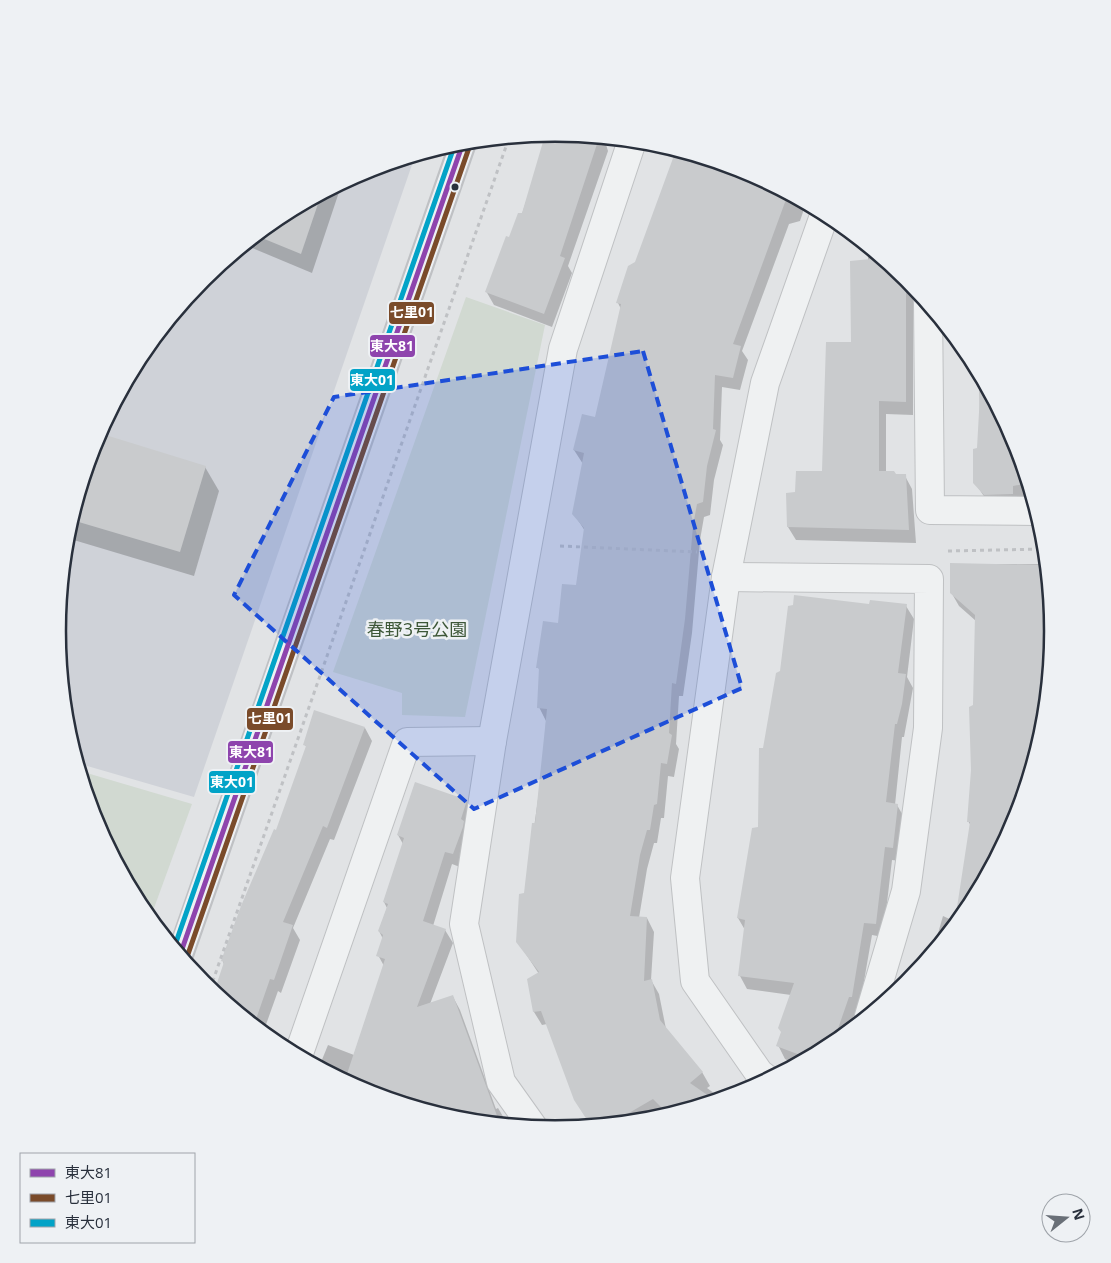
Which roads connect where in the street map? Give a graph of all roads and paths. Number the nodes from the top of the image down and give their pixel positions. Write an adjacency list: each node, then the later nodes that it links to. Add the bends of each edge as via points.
1 (507, 145): 10 (path)
2 (630, 148): 8 (street, via 563,349)
3 (460, 152): 9 (street)
4 (822, 222): 7 (street, via 765,383)
5 (928, 315): 6 (street, via 930,510)
6 (1029, 511)
7 (726, 577): 11 (street, via 929,579 928,728 906,891); 13 (street, via 685,878 695,981)
8 (492, 740): 12 (street, via 407,742); 14 (street, via 464,924 501,1082)
9 (183, 948)
10 (213, 980)
11 (872, 1004)
12 (301, 1048)
13 (762, 1075)
14 (527, 1120)

